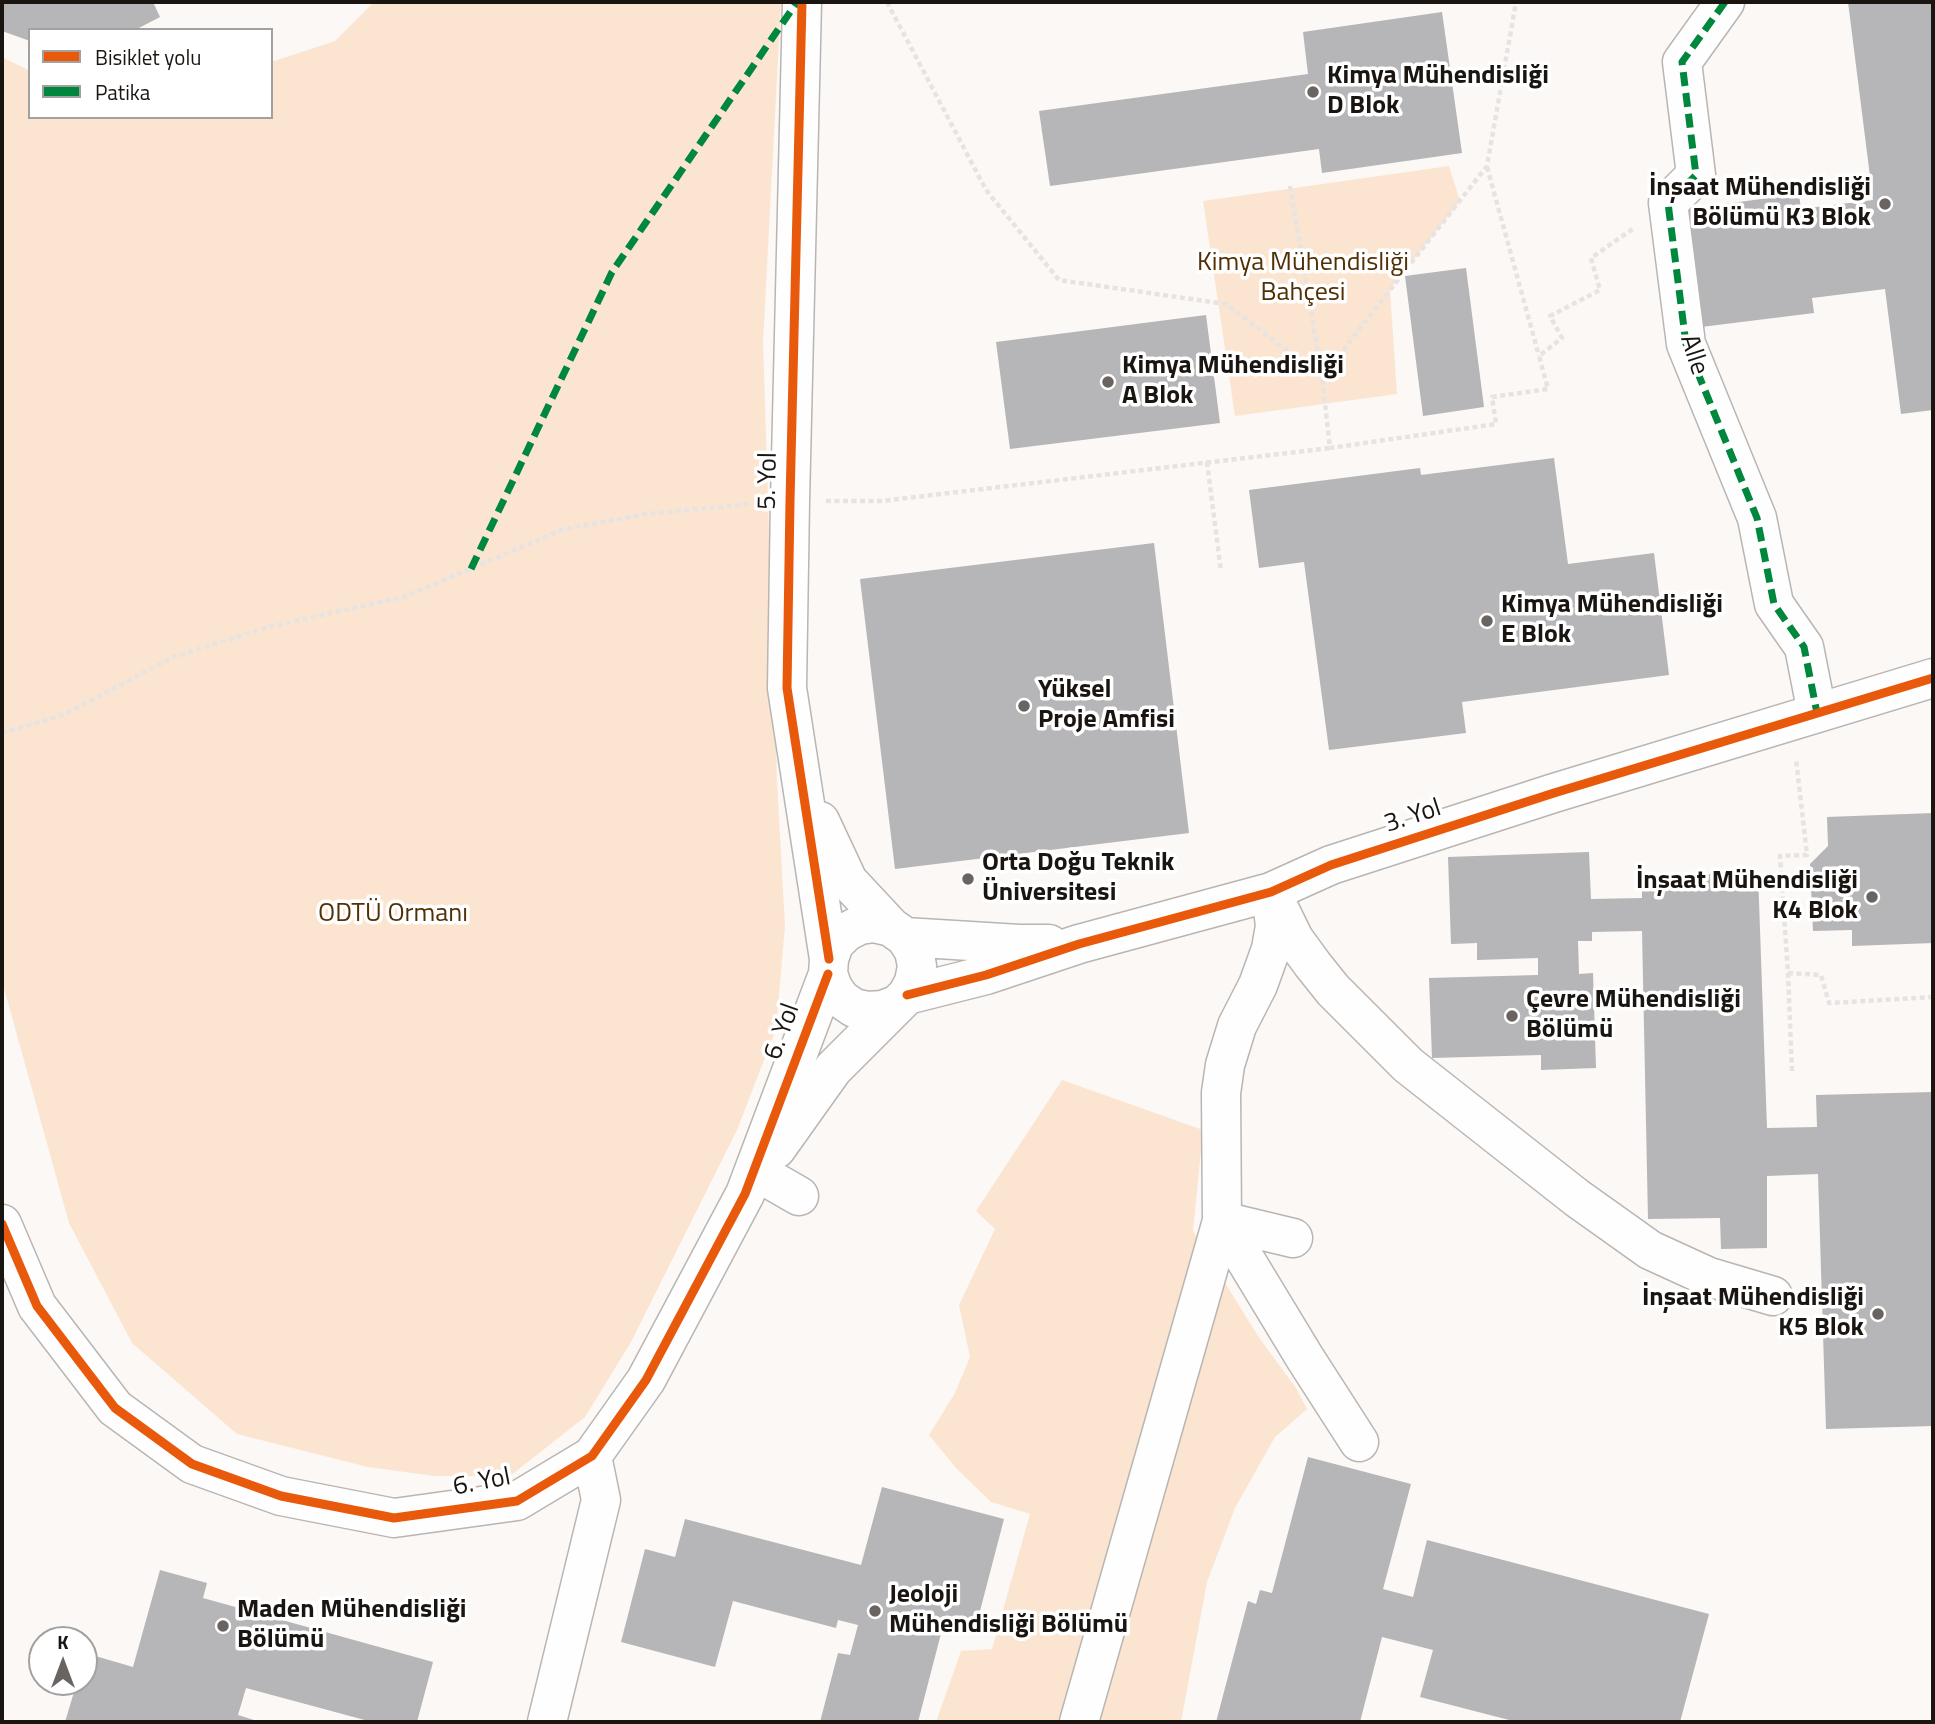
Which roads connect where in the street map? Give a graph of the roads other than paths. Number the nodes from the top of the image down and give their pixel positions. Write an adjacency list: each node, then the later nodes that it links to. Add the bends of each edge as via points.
1 (802, 2): 5 (street, 5. Yol, via 787,688)
2 (1725, 2): 4 (street, Alle, via 1682,62 1696,175 1668,203 1686,344 1757,518 1774,604 1804,647)
3 (1933, 678): 4 (street, 3. Yol)
4 (1805, 717): 6 (street, 3. Yol, via 1331,865)
5 (800, 778): 7 (street, 5. Yol, via 848,881); 9 (street, 5. Yol)
6 (1271, 892): 8 (street, 3. Yol); 13 (street, via 1275,926 1271,949 1225,1065); 16 (street, via 1294,939 1313,965 1408,1065 1650,1250 1709,1277)
7 (898, 932): 8 (street, 3. Yol, via 1019,944); 9 (street, via 874,923 860,925 834,944); 10 (street, via 914,951 916,966 914,982)
8 (1079, 944): 10 (street, 3. Yol)
9 (828, 966): 10 (street, via 833,988 854,1008 883,1010); 11 (street, 6. Yol)
10 (901, 1000): 11 (street, 6. Yol, via 833,1069)
11 (752, 1183): 12 (street); 18 (street, 6. Yol, via 646,1380)
12 (799, 1196)
13 (1222, 1221): 15 (street); 17 (street); 20 (street)
14 (2, 1224): 18 (street, 6. Yol, via 37,1306 115,1408 192,1464 281,1496 394,1518 517,1501)
15 (1293, 1238)
16 (1773, 1296)
17 (1359, 1442)
18 (592, 1456): 19 (street, via 601,1500)
19 (547, 1722)
20 (1079, 1722)

